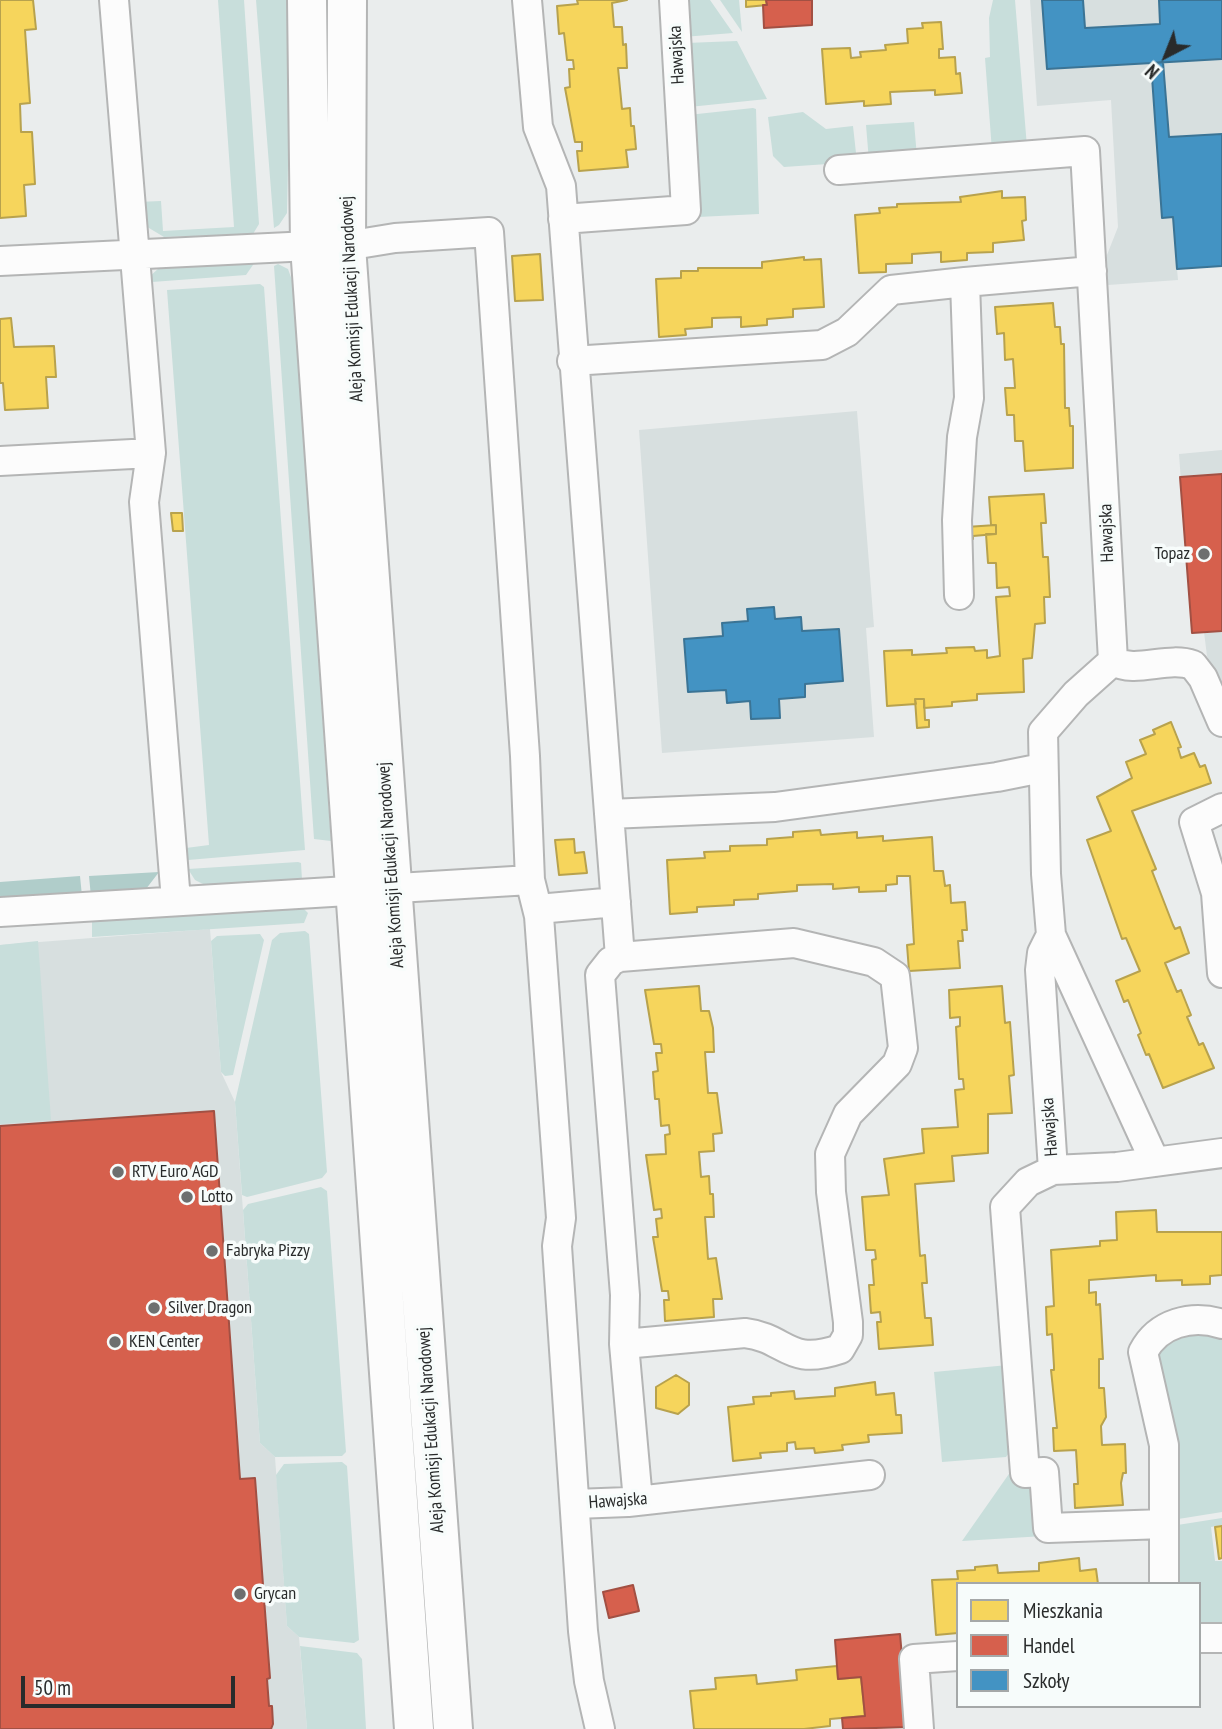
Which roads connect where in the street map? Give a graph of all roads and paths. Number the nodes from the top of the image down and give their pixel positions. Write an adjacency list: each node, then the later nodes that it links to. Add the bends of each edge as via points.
1 (114, 0): 9 (street)
2 (307, 0): 8 (main road, Aleja Komisji Edukacji Narodowej)
3 (347, 0): 8 (main road, Aleja Komisji Edukacji Narodowej)
4 (527, 0): 7 (street, via 538,127 561,186)
5 (674, 0): 7 (street, Hawajska, via 685,210)
6 (839, 170): 11 (street, Hawajska, via 1085,150)
7 (563, 219): 13 (street)
8 (328, 246): 9 (street); 22 (street, via 489,232); 23 (main road, Aleja Komisji Edukacji Narodowej); 24 (main road, Aleja Komisji Edukacji Narodowej)
9 (136, 253): 10 (street); 14 (street)
10 (0, 261)
11 (1092, 271): 12 (street); 17 (street, Hawajska)
12 (965, 282): 13 (street, via 891,290 847,332 822,345); 16 (street, via 969,398 958,498)
13 (572, 361): 21 (street)
14 (151, 453): 15 (street); 25 (street, via 144,502)
15 (0, 461)
16 (958, 595)
17 (1113, 661): 18 (street, via 1125,666 1193,665); 19 (street, Hawajska, via 1043,732)
18 (1222, 722)
19 (1042, 768): 21 (street, via 775,807); 29 (street, Hawajska)
20 (1222, 808): 31 (street, via 1194,822 1216,893)
21 (609, 814): 26 (street)
22 (530, 880): 23 (street); 27 (street)
23 (393, 889): 24 (street); 46 (main road, Aleja Komisji Edukacji Narodowej)
24 (354, 891): 25 (street); 45 (main road, Aleja Komisji Edukacji Narodowej)
25 (176, 901): 28 (street)
26 (616, 902): 27 (street); 30 (street)
27 (538, 908): 39 (street, via 561,1218 557,1245)
28 (0, 912)
29 (1051, 935): 33 (street); 34 (street, Hawajska, via 1040,970)
30 (620, 957): 36 (street, via 600,975 625,1295); 36 (street, via 794,943 874,961 895,976 903,1048 897,1064 848,1114 830,1154 848,1322 848,1335 840,1349 807,1355 745,1333)
31 (1222, 973)
32 (1222, 1153): 33 (street)
33 (1155, 1162): 34 (street)
34 (1053, 1170): 40 (street, Hawajska, via 1028,1182 1005,1207 1025,1473 1044,1472 1048,1528)
35 (1222, 1324): 40 (street, via 1201,1319 1175,1323 1150,1339 1143,1352 1164,1446)
36 (624, 1344): 38 (street)
37 (870, 1475): 38 (street, Hawajska)
38 (638, 1501): 39 (street, Hawajska)
39 (575, 1504): 47 (street, via 583,1630)
40 (1164, 1524): 41 (street)
41 (1164, 1582)
42 (1201, 1638): 43 (street)
43 (1222, 1638)
44 (956, 1656): 48 (street, via 914,1659)
45 (414, 1729)
46 (453, 1729)
47 (600, 1729)
48 (919, 1729)

